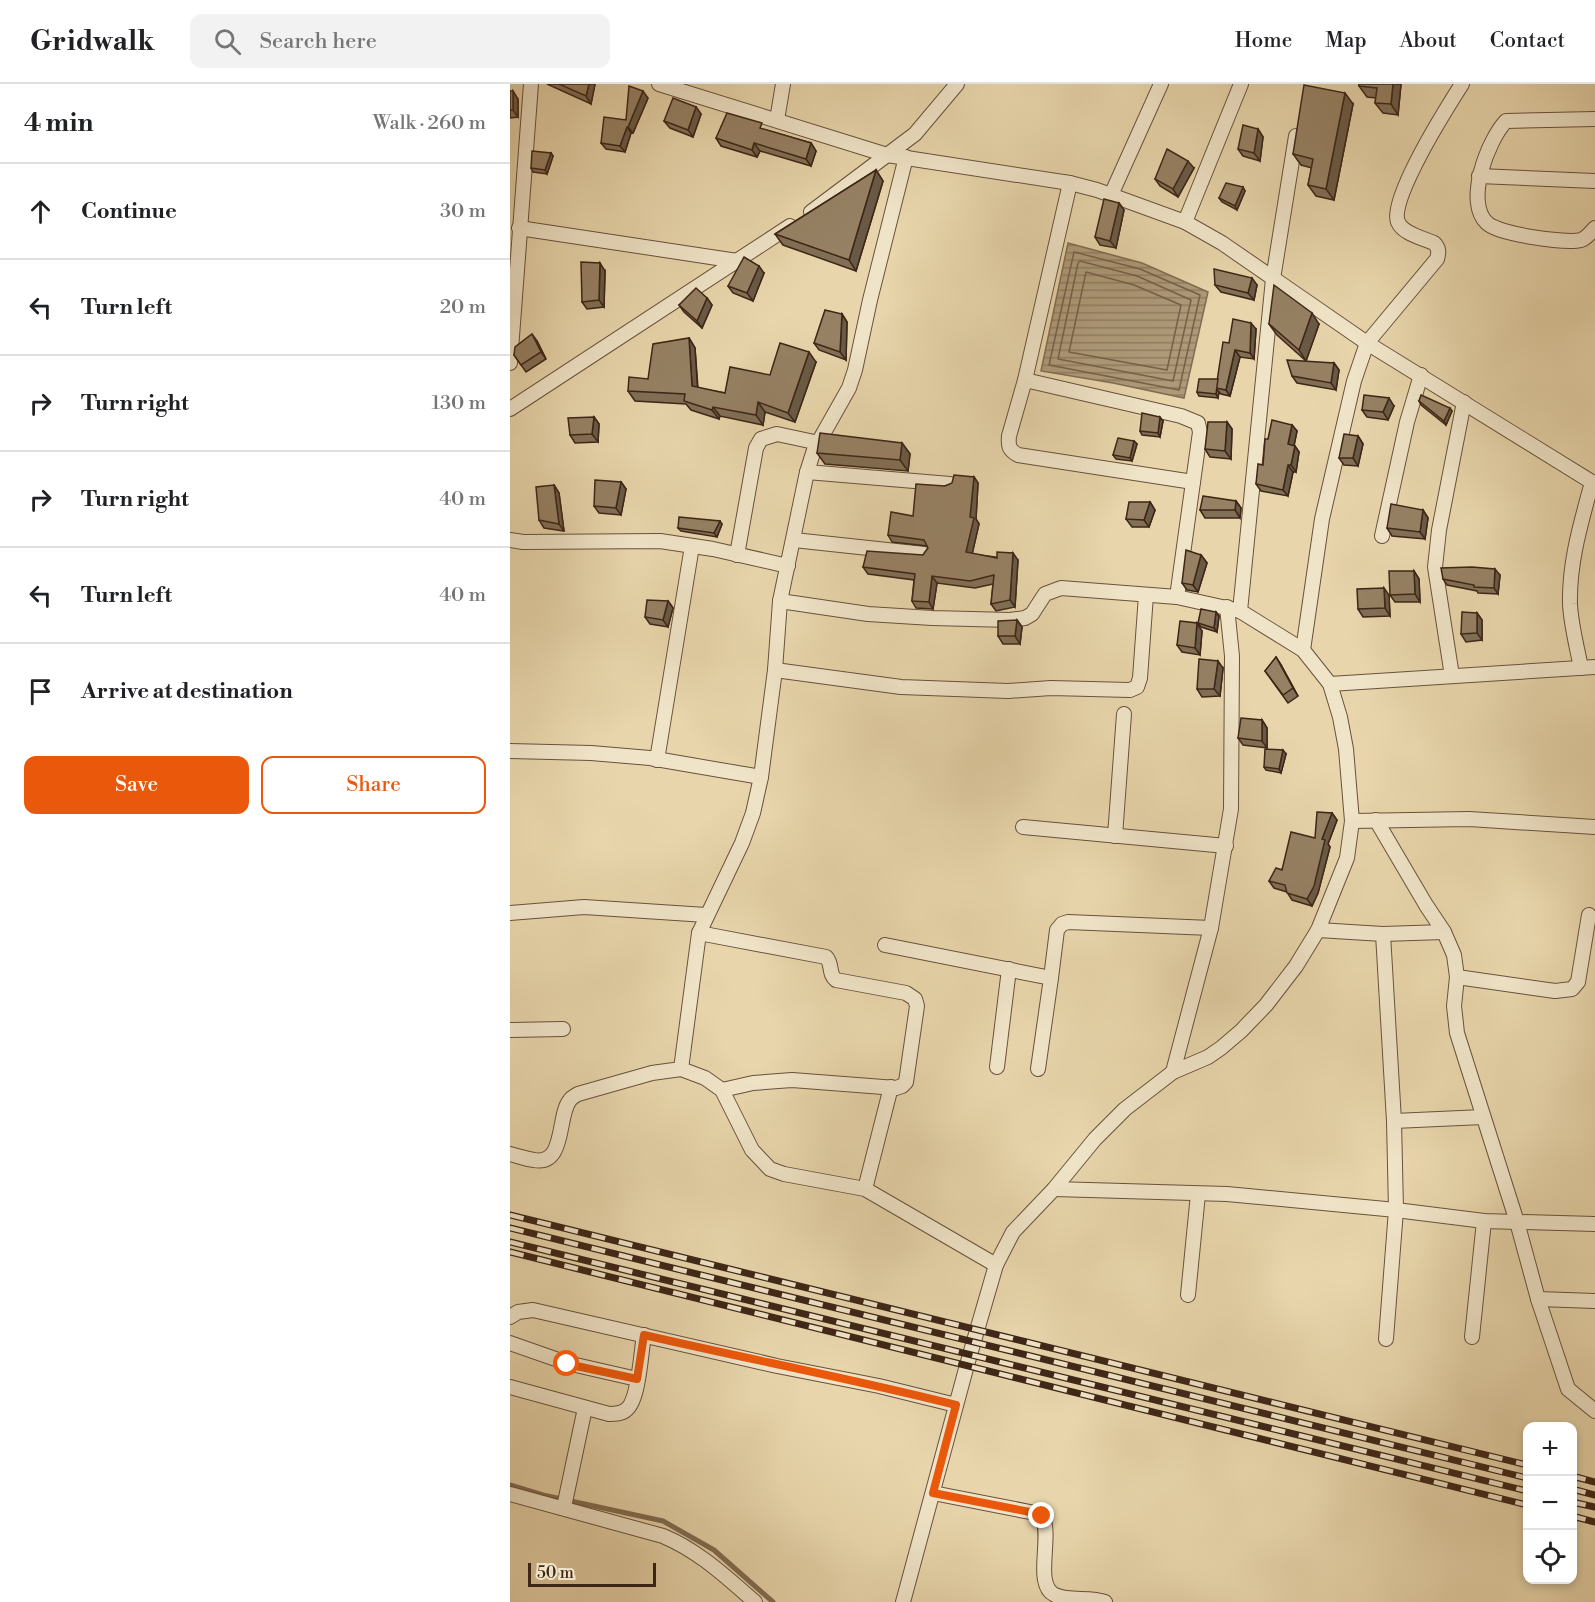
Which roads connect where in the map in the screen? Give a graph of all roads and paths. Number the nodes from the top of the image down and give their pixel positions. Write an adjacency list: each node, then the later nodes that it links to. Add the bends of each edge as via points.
1 (531, 84): 19 (street)
2 (659, 84): 8 (street)
3 (783, 84): 10 (street)
4 (957, 84): 12 (street, via 915,134)
5 (1161, 84): 17 (street)
6 (1241, 84): 18 (street)
7 (1462, 84): 23 (street, via 1437,123 1396,210 1404,230 1437,246 1437,259)
8 (690, 89): 10 (street)
9 (1595, 119): 14 (street, via 1506,121 1493,138)
10 (777, 120): 12 (street)
11 (1298, 127): 22 (street)
12 (887, 154): 13 (street); 21 (street, via 817,208)
13 (906, 157): 16 (street); 29 (street, via 855,370)
14 (1479, 176): 15 (street); 20 (street, via 1481,217 1501,231 1575,241 1585,239)
15 (1595, 181)
16 (1070, 183): 17 (street); 26 (street)
17 (1111, 195): 18 (street)
18 (1185, 222): 22 (street)
19 (516, 224): 21 (street); 24 (street)
20 (1595, 228)
21 (737, 261): 28 (street)
22 (1273, 279): 23 (street); 44 (street)
23 (1367, 343): 25 (street); 45 (street, via 1341,430 1322,519)
24 (510, 363)
25 (1421, 375): 27 (street); 34 (street)
26 (1025, 380): 31 (street, via 1192,418 1200,432); 31 (street, via 1009,436 1010,451)
27 (1464, 402): 33 (street); 48 (street, via 1435,567)
28 (510, 409)
29 (819, 443): 30 (street); 39 (street, via 777,434 761,439 756,448)
30 (807, 472): 32 (street); 36 (street)
31 (1193, 482): 42 (street)
32 (950, 483)
33 (1594, 483): 46 (street, via 1575,549 1570,606)
34 (1382, 536)
35 (510, 540): 37 (street)
36 (794, 540): 38 (street); 40 (street)
37 (692, 546): 39 (street); 52 (street)
38 (924, 554)
39 (737, 555): 40 (street)
40 (788, 566): 43 (street)
41 (1146, 595): 42 (street); 43 (street, via 1061,588 1045,594 1032,615 1010,620 868,614); 47 (street, via 1140,678 1137,687 1130,690 912,687)
42 (1177, 597): 44 (street)
43 (780, 601): 47 (street)
44 (1234, 609): 45 (street); 59 (street, via 1233,765)
45 (1303, 650): 49 (street)
46 (1588, 668): 48 (street)
47 (775, 670): 53 (street)
48 (1452, 676): 49 (street)
49 (1330, 684): 55 (street, via 1344,739)
50 (1124, 714): 58 (street)
51 (510, 751): 52 (street)
52 (657, 760): 53 (street)
53 (761, 777): 61 (street, via 742,843)
54 (1376, 820): 55 (street); 57 (street, via 1480,819); 65 (street)
55 (1352, 821): 64 (street, via 1347,858)
56 (1023, 827): 58 (street)
57 (1595, 827)
58 (1115, 836): 59 (street)
59 (1226, 846): 63 (street)
60 (510, 913): 61 (street, via 585,907)
61 (706, 915): 66 (street)
62 (1589, 915): 69 (street)
63 (1211, 928): 72 (street, via 1068,922 1057,930); 78 (street)
64 (1318, 930): 67 (street); 78 (street, via 1296,966 1241,1031 1208,1057)
65 (1444, 932): 67 (street); 71 (street, via 1454,955)
66 (699, 933): 76 (street); 79 (street, via 823,956 829,960 836,980 909,994 917,1006 906,1082)
67 (1383, 934): 82 (street)
68 (885, 945): 70 (street)
69 (1589, 949): 71 (street, via 1572,989)
70 (1009, 969): 72 (street); 75 (street)
71 (1457, 977): 81 (street, via 1457,1033)
72 (1051, 978): 77 (street)
73 (562, 1029): 74 (street)
74 (510, 1030)
75 (997, 1067)
76 (681, 1069): 80 (street); 83 (street, via 578,1094 566,1108 553,1153 545,1160 535,1161)
77 (1038, 1069)
78 (1173, 1072): 84 (street, via 1125,1109)
79 (891, 1087): 80 (street, via 783,1080); 85 (street)
80 (722, 1090): 85 (street, via 752,1150 770,1169)
81 (1483, 1117): 82 (street); 89 (street)
82 (1394, 1121): 87 (street)
83 (510, 1154)
84 (1054, 1189): 86 (street); 91 (street, via 1013,1232)
85 (865, 1190): 91 (street)
86 (1198, 1194): 87 (street); 92 (street)
87 (1396, 1210): 88 (street); 98 (street)
88 (1484, 1221): 89 (street); 97 (street)
89 (1517, 1222): 90 (street); 93 (street)
90 (1595, 1224)
91 (996, 1265): 102 (street)
92 (1188, 1295)
93 (1538, 1299): 94 (street); 104 (street, via 1568,1389)
94 (1595, 1301)
95 (510, 1317): 96 (street, via 533,1310)
96 (644, 1335): 100 (street); 102 (street)
97 (1472, 1337)
98 (1386, 1339)
99 (510, 1343): 100 (street, via 567,1364)
100 (637, 1379): 103 (street, via 634,1396 624,1412 609,1414)
101 (510, 1387): 103 (street)
102 (956, 1405): 105 (street)
103 (585, 1408): 107 (street)
104 (1595, 1411)
105 (933, 1493): 109 (street); 110 (street, via 1042,1516 1046,1529 1047,1588 1057,1597)
106 (510, 1494): 107 (street)
107 (565, 1502): 108 (street, via 678,1542)
108 (755, 1602)
109 (903, 1602)
110 (1105, 1602)

